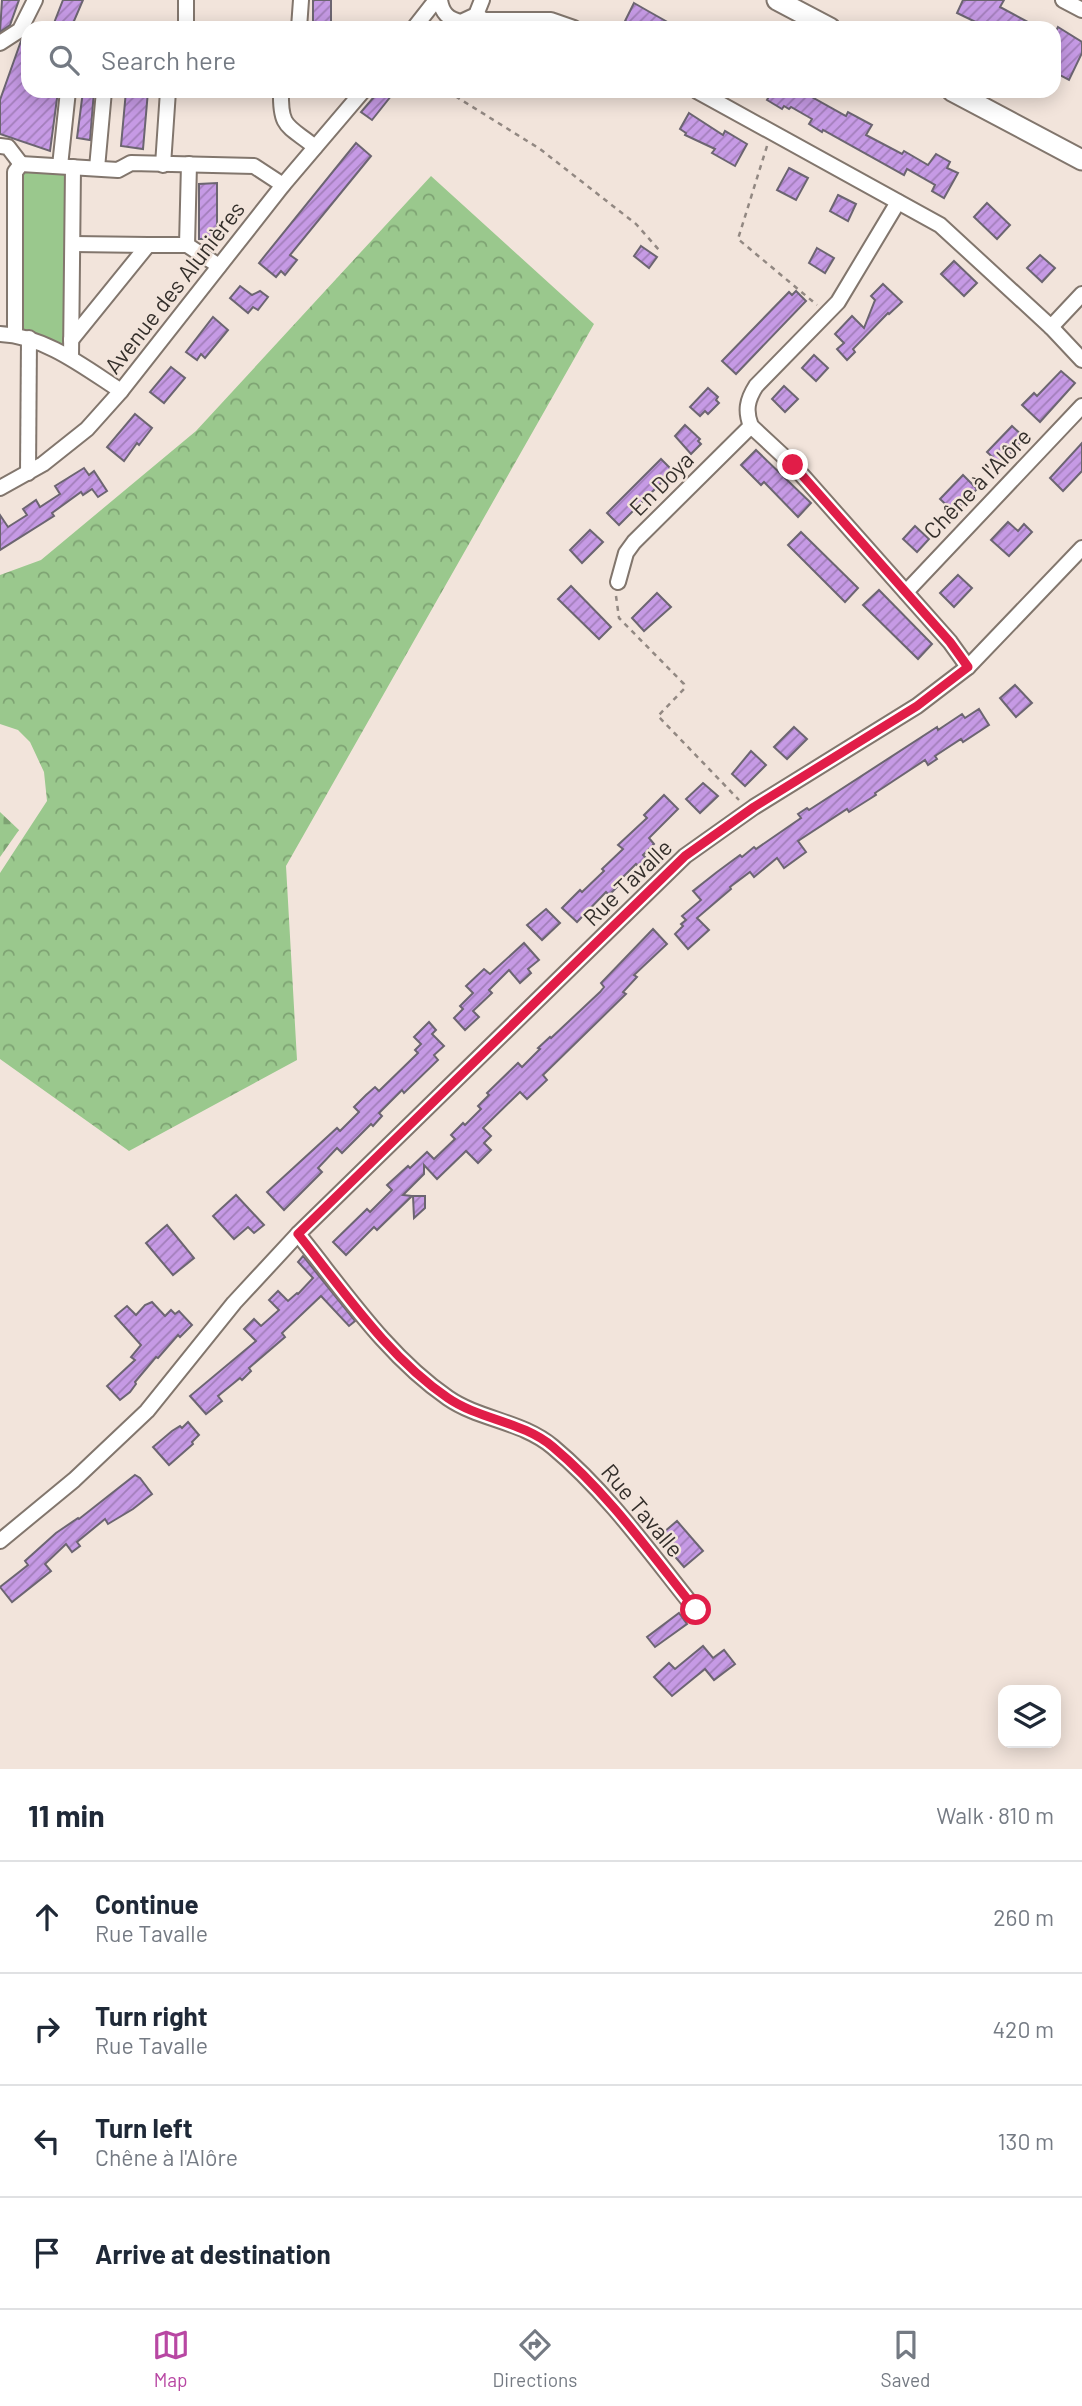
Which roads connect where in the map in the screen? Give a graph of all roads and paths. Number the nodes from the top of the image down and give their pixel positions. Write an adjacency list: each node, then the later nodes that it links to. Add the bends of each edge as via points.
1 (35, 0): 11 (street)
2 (186, 0): 12 (street)
3 (301, 0): 13 (street)
4 (438, 0): 10 (street); 14 (street)
5 (482, 0): 9 (street)
6 (777, 0): 19 (main road)
7 (1063, 0): 8 (street)
8 (1082, 10)
9 (476, 15): 17 (street); 18 (street, via 484,20)
10 (453, 20): 15 (street); 16 (street)
11 (24, 21)
12 (186, 21)
13 (300, 21)
14 (420, 21)
15 (444, 21)
16 (457, 21)
17 (463, 21)
18 (554, 21)
19 (817, 21)
20 (21, 28): 21 (street)
21 (0, 43)
22 (68, 98): 37 (street)
23 (103, 98): 38 (street)
24 (168, 98): 36 (street)
25 (281, 98): 32 (street, via 284,122)
26 (357, 98): 32 (street, Avenue des Alunières)
27 (458, 98): 44 (path, via 540,149 636,224)
28 (710, 98): 30 (street)
29 (964, 98): 33 (main road)
30 (771, 132): 40 (street); 47 (path, via 738,239)
31 (0, 146): 34 (street, via 8,147)
32 (315, 147): 39 (street, Avenue des Alunières)
33 (1082, 160)
34 (22, 164): 37 (street); 49 (street, via 15,172)
35 (189, 164): 36 (street); 39 (street, via 254,166); 43 (street)
36 (163, 165): 38 (street)
37 (67, 166): 38 (street); 41 (street)
38 (97, 168)
39 (284, 185): 45 (street, Avenue des Alunières)
40 (898, 202): 47 (street); 48 (street, via 940,225)
41 (73, 244): 42 (street); 50 (street)
42 (148, 245): 43 (street); 50 (street)
43 (187, 245): 45 (street)
44 (659, 250)
45 (219, 267): 53 (street, Avenue des Alunières)
46 (1082, 294): 48 (street)
47 (828, 314): 55 (street, via 756,387 748,403)
48 (1051, 327): 52 (street)
49 (15, 336): 51 (street); 56 (street)
50 (71, 340): 51 (street)
51 (71, 358): 53 (street)
52 (1082, 360)
53 (121, 391): 56 (street, Avenue des Alunières, via 72,443)
54 (1082, 406): 60 (street, Chêne à l'Alôre)
55 (751, 426): 59 (street, En Doya, via 634,542); 60 (street, via 793,465)
56 (28, 473): 57 (street, Avenue des Alunières)
57 (0, 488)
58 (1082, 548): 61 (street, Rue Tavalle)
59 (618, 582): 62 (path, via 619,618 684,684 659,716)
60 (906, 592): 61 (street)
61 (968, 667): 62 (street, Rue Tavalle, via 917,706)
62 (750, 811): 63 (street, Rue Tavalle, via 685,856)
63 (298, 1234): 64 (street, Rue Tavalle, via 234,1303 147,1411); 65 (street, Rue Tavalle, via 412,1371 450,1399 485,1417 529,1430 551,1445 584,1475)
64 (0, 1541)
65 (696, 1610)

